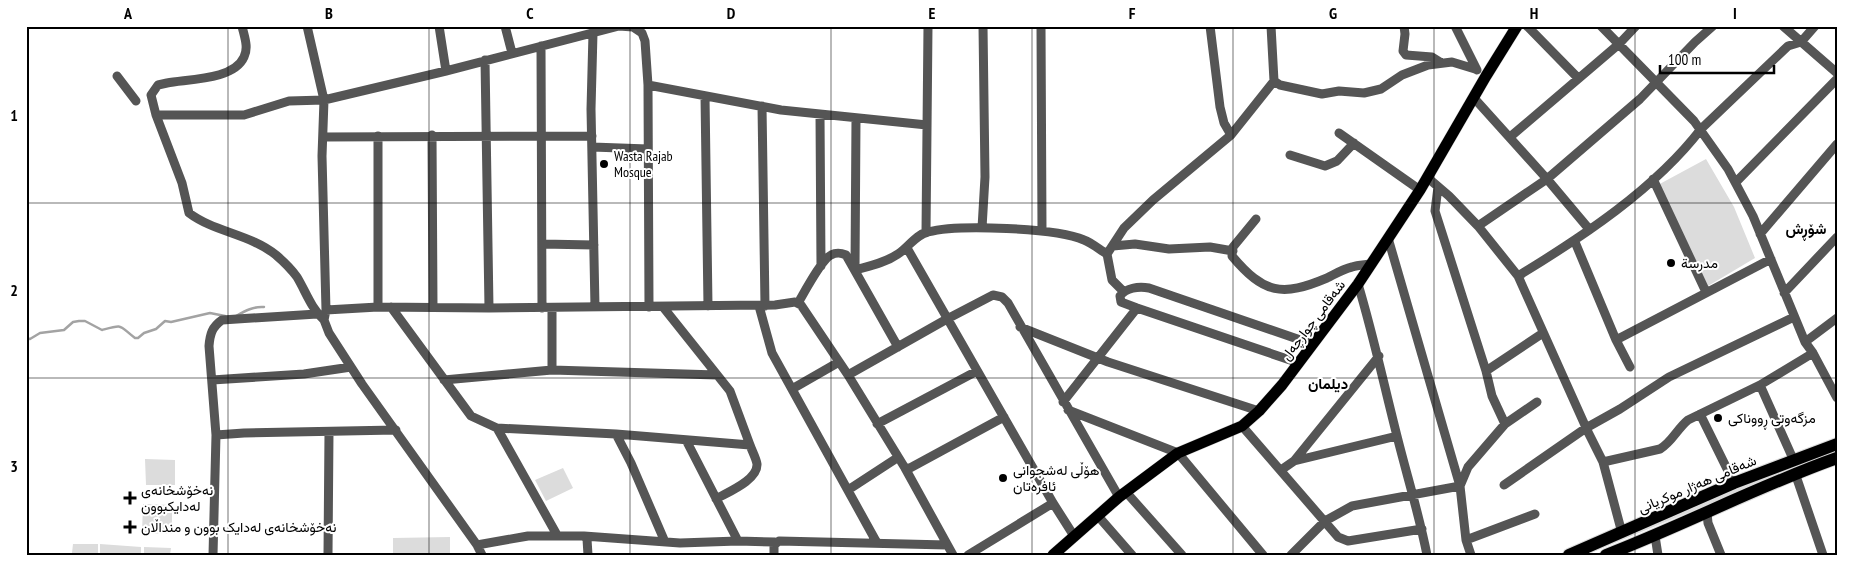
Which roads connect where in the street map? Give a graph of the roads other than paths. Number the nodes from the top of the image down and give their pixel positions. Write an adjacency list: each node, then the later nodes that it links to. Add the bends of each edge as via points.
1 (307, 26): 38 (street)
2 (439, 26): 27 (street)
3 (505, 26): 23 (street)
4 (928, 26): 44 (street)
5 (983, 26): 68 (street, via 985,177)
6 (1041, 26): 71 (street)
7 (1210, 26): 48 (street, via 1220,107)
8 (1271, 26): 33 (street)
9 (1404, 26): 25 (street, via 1402,51 1406,55 1432,57)
10 (1517, 26): 30 (main road, شەقامی چوارچەل)
11 (1527, 26): 31 (street)
12 (1601, 26): 21 (street)
13 (1636, 26): 21 (street)
14 (1713, 26): 34 (street)
15 (1783, 26): 20 (street)
16 (1815, 26): 20 (street)
17 (246, 27): 42 (street, via 246,48 238,66 222,75 158,85 151,95)
18 (1457, 28): 26 (street)
19 (593, 33): 22 (street); 35 (street, via 619,26 633,27 642,33); 52 (street)
20 (1801, 42): 28 (street); 45 (street, via 1788,46)
21 (1619, 44): 31 (street); 34 (street)
22 (541, 46): 23 (street); 51 (street)
23 (512, 53): 24 (street)
24 (485, 60): 27 (street); 47 (street)
25 (1440, 62): 26 (street); 33 (street, via 1412,70 1381,89 1364,93 1339,91 1322,94)
26 (1475, 69): 30 (street)
27 (446, 71): 38 (street)
28 (1837, 73)
29 (117, 76): 39 (street)
30 (1486, 76): 37 (main road, شەقامی چوارچەل)
31 (1578, 78): 54 (street)
32 (1837, 79): 63 (street)
33 (1274, 81): 48 (street)
34 (1656, 82): 45 (street); 61 (street)
35 (648, 85): 36 (street); 58 (street)
36 (705, 96): 40 (street); 92 (street)
37 (1474, 98): 54 (street); 60 (main road, شەقامی چوارچەل)
38 (324, 100): 42 (street, via 289,101 244,115); 53 (street)
39 (136, 101)
40 (762, 106): 41 (street); 93 (street)
41 (820, 114): 43 (street); 84 (street)
42 (156, 116): 104 (street, via 182,182 188,212 275,255 296,276)
43 (856, 118): 44 (street); 85 (street)
44 (927, 125): 70 (street)
45 (1701, 130): 62 (street); 63 (street)
46 (1339, 134): 55 (street)
47 (487, 135): 50 (street); 51 (street); 100 (street)
48 (1231, 135): 78 (street, via 1157,196 1124,228)
49 (378, 136): 50 (street); 53 (street); 94 (street)
50 (432, 136): 96 (street)
51 (541, 136): 52 (street); 76 (street)
52 (592, 136): 57 (street)
53 (323, 137): 104 (street)
54 (1510, 137): 61 (street)
55 (1354, 143): 59 (street, via 1337,161 1325,166); 65 (street)
56 (1837, 144): 72 (street)
57 (592, 147): 58 (street); 77 (street)
58 (648, 149): 98 (street)
59 (1290, 155)
60 (1428, 178): 64 (street); 65 (main road, شەقامی چوارچەل)
61 (1547, 179): 67 (street); 69 (street)
62 (1653, 179): 69 (street); 89 (street)
63 (1736, 182): 72 (street)
64 (1438, 187): 67 (street); 123 (street, via 1435,211)
65 (1420, 190): 74 (main road, شەقامی چوارچەل)
66 (1256, 220): 80 (street)
67 (1478, 226): 86 (street)
68 (982, 228): 70 (street, via 956,227); 71 (street)
69 (1589, 229): 75 (street)
70 (926, 232): 79 (street)
71 (1042, 232): 81 (street, via 1056,232 1084,240)
72 (1760, 234): 82 (street)
73 (1837, 237): 90 (street)
74 (1388, 238): 83 (main road, شەقامی چوارچەل); 159 (street)
75 (1574, 242): 86 (street); 110 (street)
76 (542, 244): 77 (street); 101 (street)
77 (594, 245): 97 (street)
78 (1113, 246): 80 (street, via 1136,244 1170,249); 81 (street)
79 (907, 248): 85 (street, via 875,265); 107 (street)
80 (1233, 251): 83 (street, via 1232,256 1255,279 1280,290 1293,290 1351,267)
81 (1107, 254): 88 (street, via 1112,280)
82 (1771, 259): 89 (street); 90 (street)
83 (1371, 264): 87 (main road, شەقامی چوارچەل)
84 (821, 266): 85 (street, via 830,255 839,252 846,256); 91 (street)
85 (854, 270): 113 (street)
86 (1518, 276): 109 (street)
87 (1358, 284): 112 (main road, شەقامی چوارچەل); 115 (street)
88 (1124, 292): 103 (street, via 1119,298 1121,302); 112 (street, via 1149,288)
89 (1706, 292): 110 (street)
90 (1784, 293): 105 (street)
91 (798, 303): 93 (street); 117 (street)
92 (708, 306): 93 (street); 99 (street)
93 (762, 306): 129 (street, via 772,353)
94 (378, 307): 95 (street); 104 (street)
95 (391, 307): 96 (street); 127 (street)
96 (433, 307): 100 (street)
97 (594, 307): 98 (street); 102 (street)
98 (649, 307): 99 (street)
99 (663, 307): 124 (street)
100 (489, 308): 101 (street)
101 (542, 308): 102 (street)
102 (552, 308): 121 (street)
103 (1137, 308): 116 (street); 118 (street)
104 (322, 315): 119 (street); 126 (street, via 222,320 211,333)
105 (1794, 316): 111 (street); 140 (street, via 1669,377)
106 (1837, 318): 111 (street)
107 (946, 319): 108 (street, via 994,294 1008,303); 113 (street); 122 (street)
108 (1020, 327): 116 (street); 132 (street)
109 (1543, 333): 123 (street); 140 (street)
110 (1616, 340): 120 (street)
111 (1805, 342): 114 (street)
112 (1312, 344): 118 (main road, شەقامی چوارچەل)
113 (898, 347): 125 (street)
114 (1813, 353): 128 (street); 130 (street)
115 (1379, 356): 145 (street); 152 (street)
116 (1099, 358): 132 (street); 133 (street)
117 (839, 362): 125 (street); 129 (street)
118 (1299, 364): 133 (main road, شەقامی چوارچەل)
119 (351, 367): 126 (street, via 304,374); 141 (street)
120 (1630, 367)
121 (552, 370): 124 (street); 127 (street)
122 (977, 371): 135 (street); 136 (street)
123 (1486, 371): 137 (street, via 1492,396)
124 (717, 375): 148 (street, via 730,391)
125 (848, 375): 136 (street)
126 (212, 380): 144 (street)
127 (444, 380): 139 (street, via 471,416)
128 (1760, 385): 134 (street); 154 (street)
129 (792, 388): 160 (street)
130 (1837, 398)
131 (1537, 402): 137 (street)
132 (1066, 406): 149 (street); 161 (street)
133 (1259, 411): 138 (main road, شەقامی چوارچەل)
134 (1700, 414): 153 (street, via 1679,427 1668,444 1660,449); 157 (street)
135 (1004, 417): 155 (street); 164 (street)
136 (876, 424): 150 (street)
137 (1505, 424): 159 (street, via 1468,467)
138 (1242, 426): 149 (main road, شەقامی چوارچەل); 156 (street)
139 (497, 428): 143 (street); 171 (street)
140 (1586, 428): 153 (street); 158 (street)
141 (396, 430): 142 (street); 180 (street)
142 (329, 432): 144 (street); 184 (street)
143 (616, 434): 146 (street); 177 (street)
144 (216, 435): 183 (street)
145 (1397, 436): 152 (street); 162 (street)
146 (686, 440): 148 (street); 163 (street)
147 (1837, 444): 154 (highway, شەقامی ھەژار موکریانی)
148 (750, 445): 163 (street, via 757,465 755,473 750,480)
149 (1178, 453): 161 (main road, شەقامی چوارچەل); 193 (street)
150 (898, 458): 155 (street); 160 (street)
151 (1837, 458): 154 (highway, شەقامی ھەژار موکریانی)
152 (1294, 461): 156 (street)
153 (1603, 462): 170 (street)
154 (1795, 467): 157 (highway, شەقامی ھەژار موکریانی); 165 (highway, شەقامی ھەژار موکریانی); 200 (street)
155 (905, 468): 181 (street)
156 (1281, 470): 168 (street)
157 (1734, 483): 170 (highway, شەقامی ھەژار موکریانی)
158 (1504, 485)
159 (1460, 486): 162 (street); 175 (street)
160 (848, 490): 179 (street)
161 (1122, 494): 167 (main road, شەقامی چوارچەل); 192 (street)
162 (1414, 494): 168 (street, via 1352,506); 169 (street)
163 (716, 499): 176 (street)
164 (1053, 503): 173 (street); 189 (street)
165 (1707, 513): 174 (highway, شەقامی ھەژار موکریانی); 199 (street)
166 (1535, 514): 175 (street)
167 (1098, 516): 173 (main road, شەقامی چوارچەل); 191 (street)
168 (1325, 521): 169 (street, via 1338,536 1348,541); 194 (street)
169 (1422, 529): 195 (street)
170 (1622, 533): 182 (highway, شەقامی ھەژار موکریانی)
171 (557, 535): 172 (street); 180 (street)
172 (584, 536): 177 (street); 186 (street)
173 (1074, 536): 190 (main road, شەقامی چوارچەل)
174 (1655, 536): 197 (highway, شەقامی ھەژار موکریانی); 198 (street)
175 (1466, 540): 196 (street)
176 (738, 541): 177 (street); 178 (street)
177 (665, 542)
178 (775, 542): 179 (street); 187 (street)
179 (878, 543): 181 (street)
180 (477, 544): 185 (street)
181 (947, 544): 188 (street)
182 (1577, 553)
183 (212, 555)
184 (328, 555)
185 (482, 555)
186 (588, 555)
187 (774, 555)
188 (953, 555)
189 (968, 555)
190 (1054, 555)
191 (1132, 555)
192 (1182, 555)
193 (1263, 555)
194 (1291, 555)
195 (1427, 555)
196 (1471, 555)
197 (1606, 555)
198 (1658, 555)
199 (1721, 555)
200 (1823, 555)

